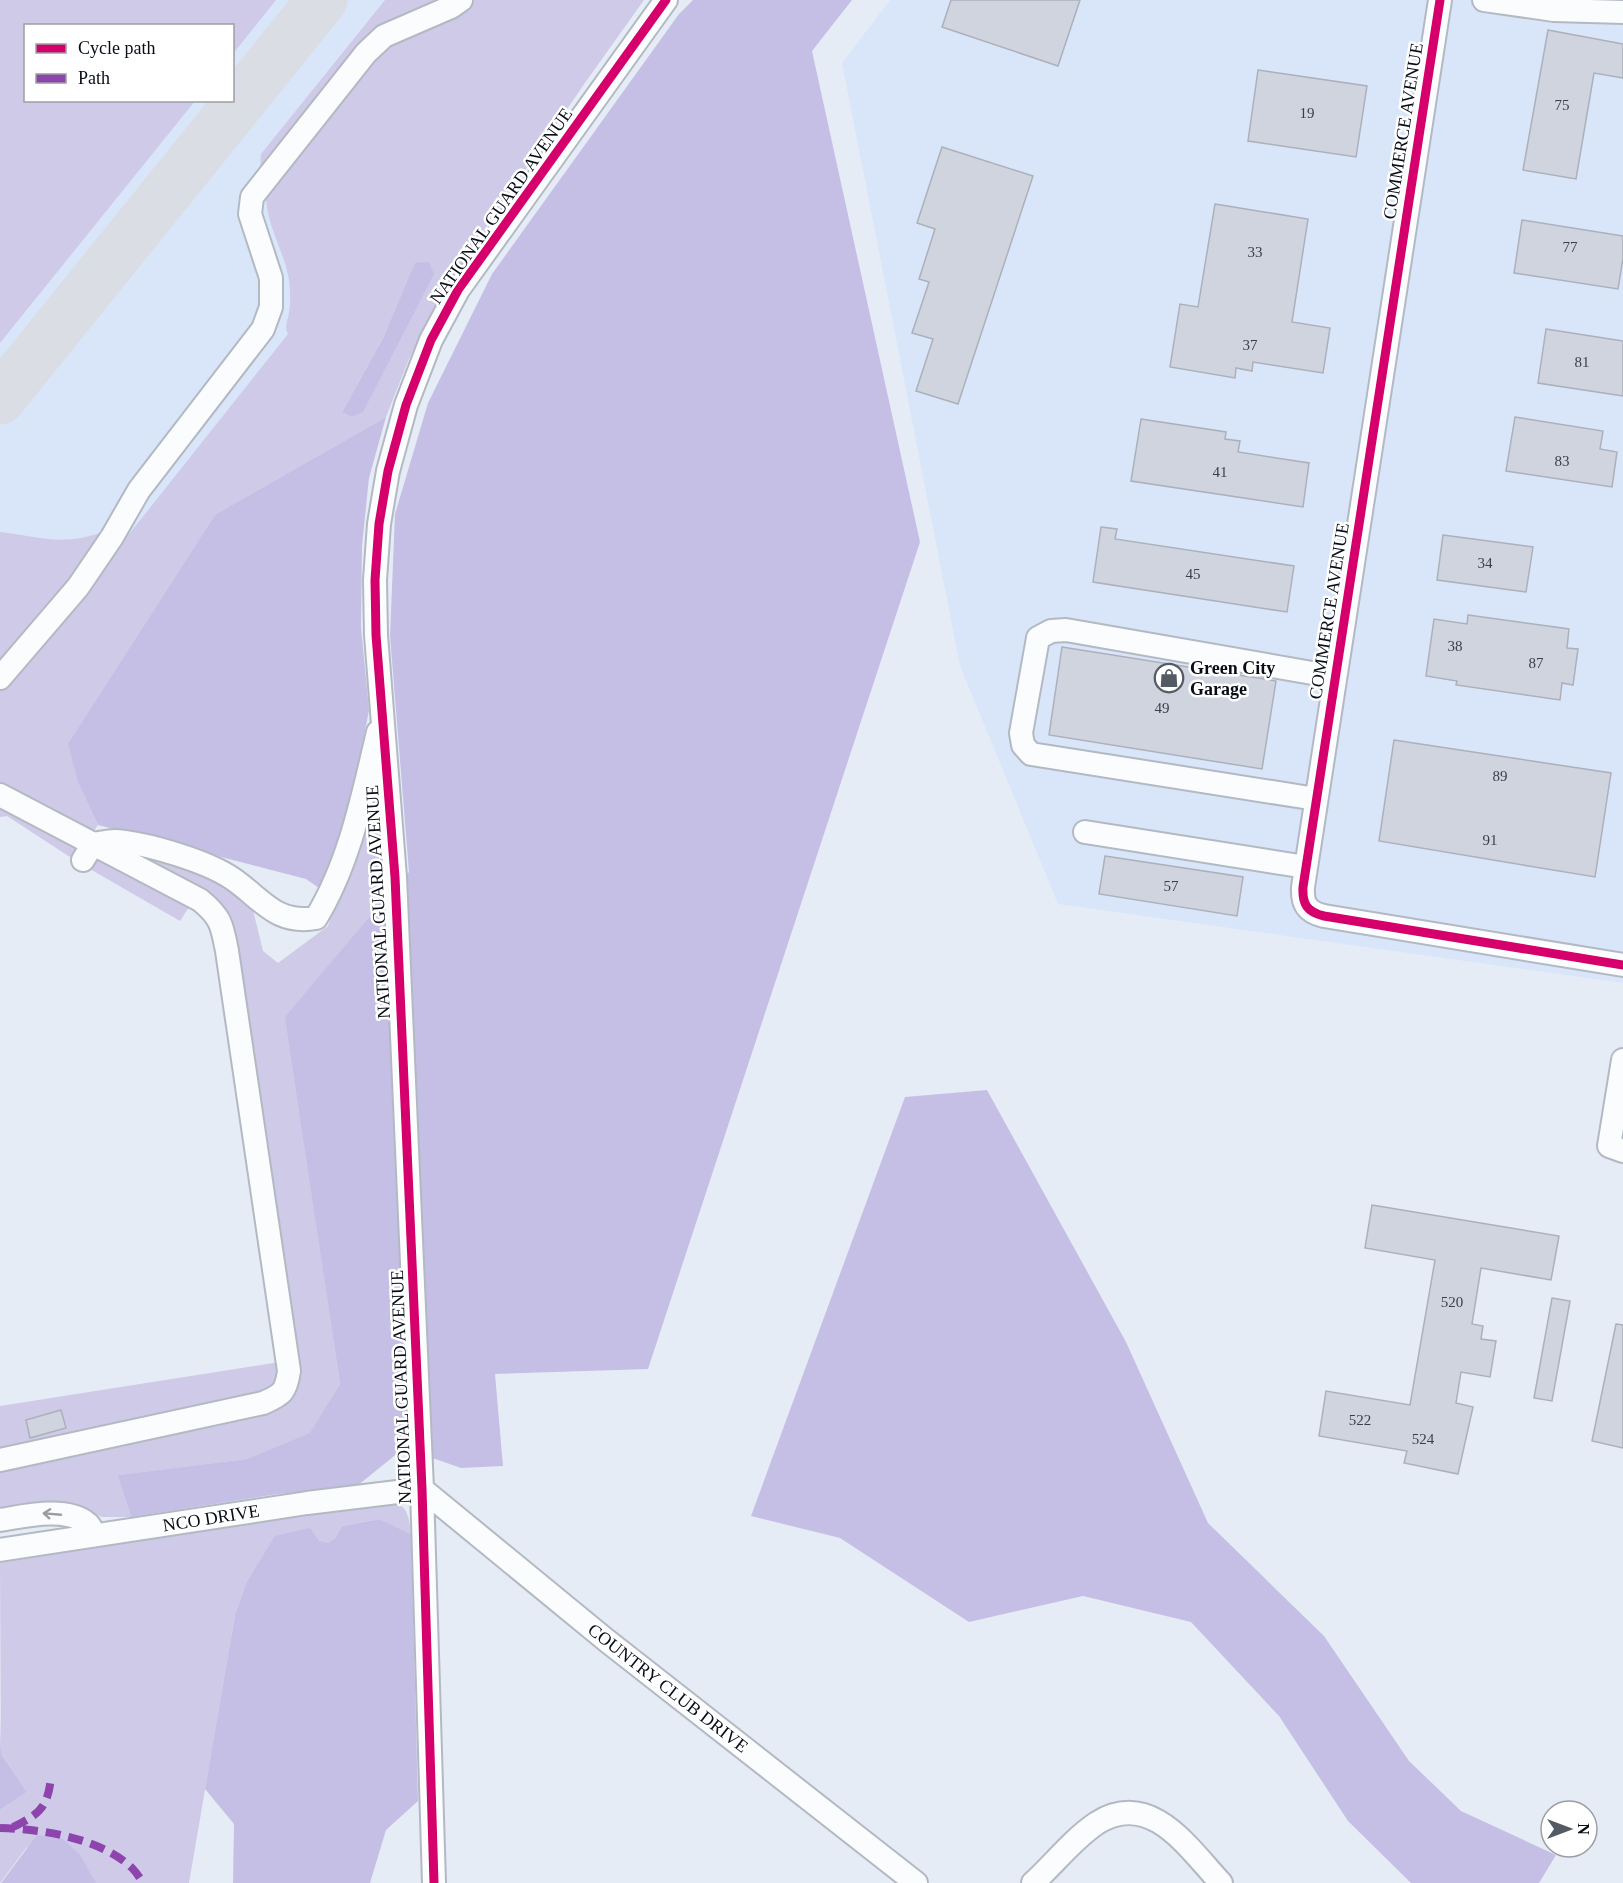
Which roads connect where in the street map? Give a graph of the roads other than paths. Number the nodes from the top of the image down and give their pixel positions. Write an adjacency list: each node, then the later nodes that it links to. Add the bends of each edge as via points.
1 (460, 0): 7 (street, via 384,36 366,53 252,197 250,214 271,278 271,307 263,329 139,490 78,587)
2 (666, 0): 8 (street, NATIONAL GUARD AVENUE, via 458,290 431,340 406,405 379,524 375,624)
3 (1440, 0): 6 (street, COMMERCE AVENUE)
4 (1484, 0): 5 (street, via 1554,10)
5 (1623, 12)
6 (1335, 677): 10 (street, COMMERCE AVENUE); 10 (street, via 1066,630 1051,631 1038,638 1021,733 1023,745 1031,754)
7 (0, 678)
8 (383, 710): 12 (street, via 350,840 330,896 316,918 301,921 284,917 232,878 142,844 113,841); 18 (street, NATIONAL GUARD AVENUE, via 396,889)
9 (0, 795): 12 (street)
10 (1316, 799): 13 (street, COMMERCE AVENUE)
11 (1085, 832): 13 (street)
12 (88, 852): 17 (street, via 200,900 208,919 223,930 288,1356 287,1386 276,1397 262,1402)
13 (1306, 867): 14 (street, COMMERCE AVENUE, via 1303,900 1307,909 1317,914)
14 (1623, 965)
15 (1623, 1060): 16 (street)
16 (1616, 1148)
17 (0, 1461)
18 (422, 1489): 20 (street, NCO DRIVE); 22 (street, NATIONAL GUARD AVENUE); 23 (street, COUNTRY CLUB DRIVE, via 606,1640)
19 (0, 1520): 20 (street, one-way to 19, via 87,1523 70,1515 41,1513)
20 (96, 1535): 21 (street, NCO DRIVE)
21 (0, 1550)
22 (434, 1883)
23 (916, 1883)
24 (1033, 1883): 25 (street, via 1098,1823 1119,1814 1140,1813 1172,1830)
25 (1221, 1883)

